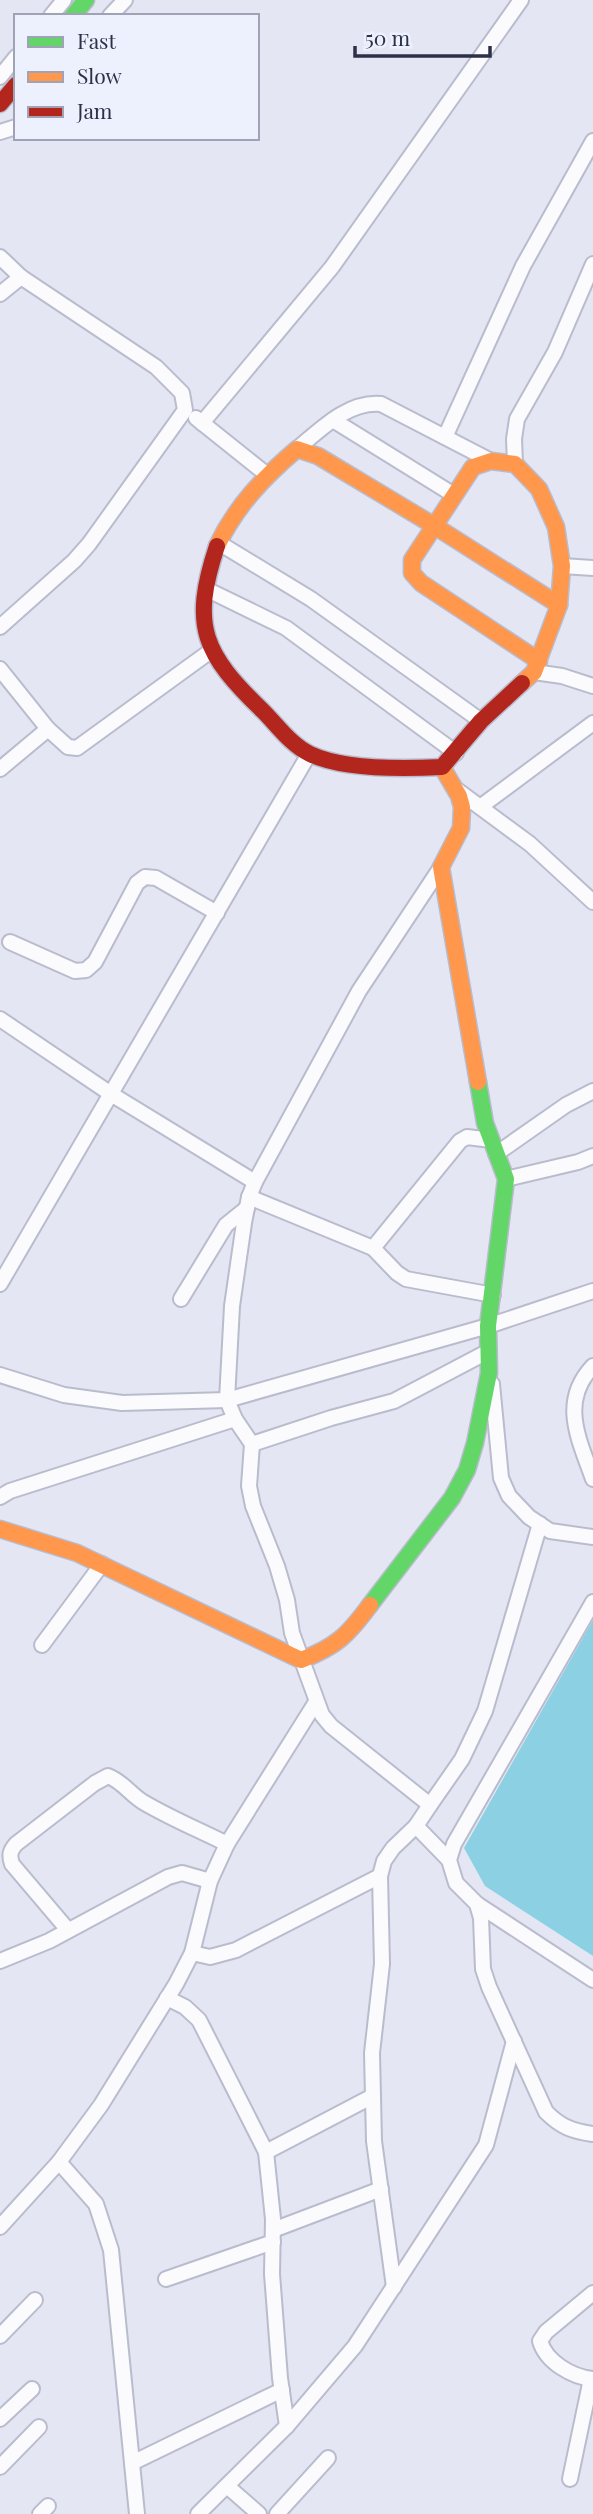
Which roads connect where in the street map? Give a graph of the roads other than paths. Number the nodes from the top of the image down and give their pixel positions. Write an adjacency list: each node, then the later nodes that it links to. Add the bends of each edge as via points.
1 (64, 0): 5 (street)
2 (86, 0): 6 (street)
3 (125, 0): 7 (street)
4 (521, 0): 19 (street, via 332,267)
5 (53, 14)
6 (75, 14)
7 (112, 14)
8 (14, 60): 9 (street)
9 (0, 77)
10 (14, 87): 11 (street)
11 (0, 104)
12 (593, 141): 20 (street, via 519,275)
13 (0, 257): 15 (street)
14 (593, 264): 23 (street, via 555,352 517,419)
15 (21, 277): 16 (street); 17 (street, via 156,366 182,393)
16 (0, 294)
17 (185, 410): 19 (street); 32 (street, via 89,544)
18 (333, 420): 20 (street, via 367,403 380,404); 21 (street); 25 (street)
19 (202, 423): 24 (street)
20 (445, 437): 22 (street)
21 (297, 449): 24 (street); 26 (street, via 318,456)
22 (491, 461): 23 (street); 25 (street, via 473,467)
23 (515, 464): 28 (street, via 539,489 556,527)
24 (266, 474): 27 (street, via 237,509)
25 (454, 495): 26 (street)
26 (433, 525): 31 (street); 34 (street, via 412,560 412,573)
27 (219, 543): 30 (street); 37 (street, via 311,599)
28 (562, 566): 29 (street); 31 (street)
29 (593, 568)
30 (206, 589): 33 (street, via 203,607); 40 (street, via 286,628)
31 (559, 605): 34 (street)
32 (0, 627)
33 (212, 650): 39 (street, via 76,748 68,747); 41 (street, via 234,685)
34 (537, 666): 36 (street); 37 (street)
35 (0, 669): 39 (street)
36 (593, 686)
37 (481, 721): 40 (street)
38 (593, 723): 45 (street)
39 (48, 729): 43 (street)
40 (456, 753): 42 (street)
41 (309, 754): 42 (street, via 413,770); 48 (street)
42 (442, 768): 44 (street)
43 (0, 769)
44 (457, 790): 45 (street); 46 (street, via 465,812 461,831)
45 (480, 807): 47 (street)
46 (441, 867): 53 (street, via 476,1078); 56 (street, via 359,991)
47 (593, 902)
48 (217, 913): 49 (street, via 156,877 145,877 137,883 95,962 86,970 75,971); 52 (street)
49 (10, 942)
50 (0, 1018): 52 (street)
51 (593, 1091): 53 (street)
52 (111, 1094): 56 (street); 59 (street)
53 (494, 1147): 55 (street); 58 (street, via 473,1137 460,1141)
54 (593, 1156): 55 (street)
55 (506, 1179): 61 (street)
56 (255, 1182): 57 (street)
57 (248, 1202): 58 (street); 62 (street, via 226,1225); 68 (street, via 232,1306)
58 (373, 1248): 61 (street, via 406,1279)
59 (0, 1284)
60 (593, 1291): 63 (street)
61 (493, 1295): 63 (street)
62 (181, 1299)
63 (488, 1326): 64 (street); 68 (street)
64 (489, 1352): 66 (street); 70 (street, via 394,1401)
65 (593, 1366): 71 (street, via 575,1394 573,1410 574,1427)
66 (489, 1373): 73 (street, via 500,1478 509,1496); 79 (street, via 475,1443 452,1498 350,1632 323,1653)
67 (0, 1376): 68 (street, via 64,1395 122,1403)
68 (227, 1400): 69 (street)
69 (235, 1419): 70 (street); 72 (street)
70 (253, 1444): 79 (street, via 249,1486 253,1506 277,1566)
71 (593, 1479)
72 (0, 1497)
73 (540, 1524): 75 (street, via 550,1531); 81 (street, via 485,1711 462,1759)
74 (0, 1529): 76 (street)
75 (593, 1537)
76 (102, 1564): 78 (street); 79 (street)
77 (593, 1602): 84 (street)
78 (42, 1645)
79 (301, 1660): 80 (street)
80 (316, 1702): 81 (street, via 331,1726); 83 (street)
81 (430, 1805): 82 (street)
82 (416, 1826): 84 (street); 85 (street, via 393,1848)
83 (227, 1843): 86 (street); 88 (street, via 149,1806 118,1779 108,1776 95,1783 16,1844 9,1857)
84 (449, 1860): 87 (street, via 457,1883)
85 (380, 1876): 89 (street, via 236,1950 210,1958); 94 (street, via 382,1964 372,2053)
86 (210, 1881): 88 (street, via 181,1873 168,1877); 89 (street)
87 (477, 1904): 91 (street); 93 (street, via 483,1969)
88 (68, 1930): 90 (street)
89 (192, 1953): 92 (street)
90 (0, 1961)
91 (593, 1980)
92 (167, 1998): 96 (street, via 199,2020); 97 (street, via 101,2105)
93 (514, 2041): 95 (street, via 546,2112 571,2131); 102 (street, via 486,2146)
94 (373, 2096): 96 (street); 98 (street)
95 (593, 2134)
96 (266, 2152): 100 (street)
97 (59, 2162): 99 (street); 113 (street, via 96,2204 111,2250)
98 (381, 2189): 100 (street); 102 (street)
99 (0, 2227)
100 (273, 2236): 101 (street); 108 (street)
101 (166, 2279)
102 (394, 2287): 110 (street, via 355,2346)
103 (593, 2293): 106 (street, via 540,2341 551,2360)
104 (35, 2300): 105 (street)
105 (0, 2336)
106 (592, 2379): 115 (street)
107 (32, 2389): 109 (street)
108 (282, 2390): 110 (street); 113 (street)
109 (0, 2419)
110 (287, 2426): 116 (street)
111 (39, 2427): 114 (street)
112 (328, 2458): 120 (street)
113 (132, 2463): 117 (street)
114 (0, 2467)
115 (570, 2479)
116 (227, 2486): 118 (street); 119 (street)
117 (137, 2514)
118 (198, 2514)
119 (259, 2514)
120 (277, 2514)

